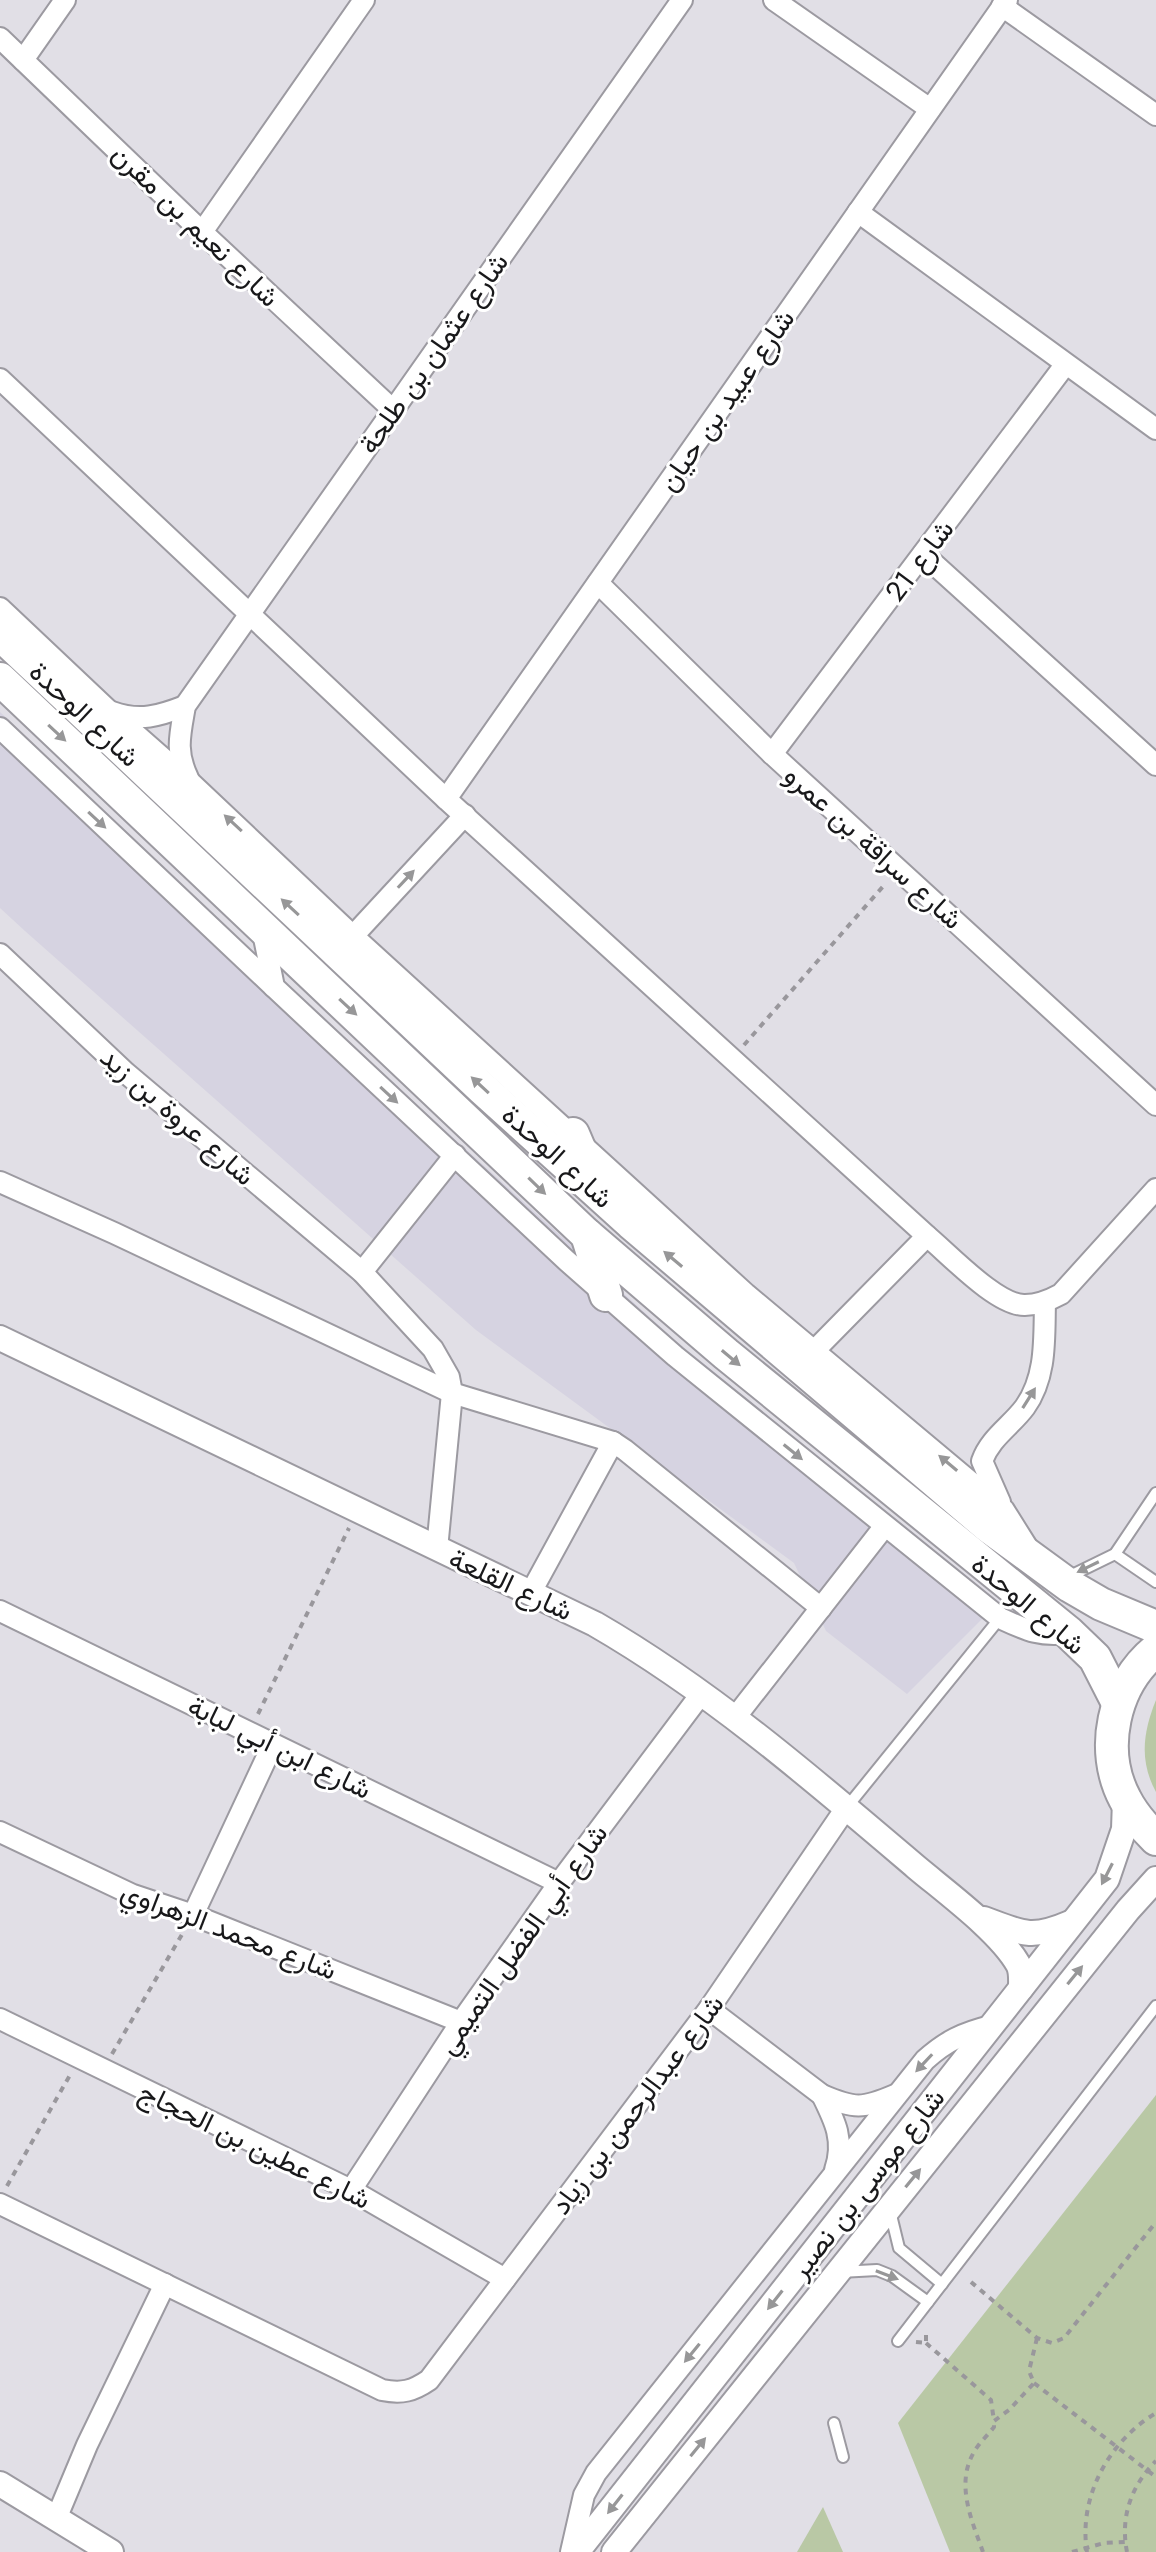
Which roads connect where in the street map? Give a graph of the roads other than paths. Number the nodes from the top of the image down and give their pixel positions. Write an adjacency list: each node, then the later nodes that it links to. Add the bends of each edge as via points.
1 (65, 0): 7 (street)
2 (364, 0): 11 (street)
3 (682, 0): 14 (street, شارع عثمان بن طلحة)
4 (774, 0): 8 (street)
5 (1004, 3): 8 (street, شارع عبيد بن حيان); 9 (street)
6 (0, 38): 7 (street, شارع نعيم بن مقرن)
7 (23, 60): 11 (street, شارع نعيم بن مقرن)
8 (930, 109): 10 (street, شارع عبيد بن حيان)
9 (1156, 115)
10 (858, 212): 12 (street); 17 (street, شارع عبيد بن حيان)
11 (202, 232): 14 (street, شارع نعيم بن مقرن)
12 (1065, 365): 15 (street); 16 (street, شارع 21)
13 (0, 379): 19 (street)
14 (393, 410): 19 (street, شارع عثمان بن طلحة)
15 (1156, 429)
16 (923, 554): 25 (street, شارع 21); 26 (street)
17 (598, 583): 25 (street, شارع سراقة بن عمرو); 28 (street, شارع عبيد بن حيان)
18 (0, 608): 23 (street)
19 (250, 614): 22 (street, شارع عثمان بن طلحة); 28 (street)
20 (0, 634): 39 (main road, شارع الوحدة, one-way to 20)
21 (0, 679): 30 (main road, شارع الوحدة, one-way to 30)
22 (185, 706): 23 (street, via 156,717 130,718); 27 (street, شارع عثمان بن طلحة, via 180,761)
23 (107, 709): 27 (street)
24 (0, 728): 33 (street, one-way to 33)
25 (772, 754): 34 (street, شارع سراقة بن عمرو)
26 (1156, 765)
27 (190, 782): 31 (street, one-way to 27)
28 (446, 799): 29 (street)
29 (465, 815): 31 (street, one-way to 29); 41 (street)
30 (262, 928): 33 (street); 40 (main road, شارع الوحدة, one-way to 40)
31 (353, 936): 35 (street)
32 (0, 954): 42 (street, شارع عروة بن زيد, via 126,1073)
33 (274, 987): 36 (street, one-way to 36)
34 (1156, 1105)
35 (573, 1134): 39 (main road); 46 (street)
36 (455, 1155): 42 (street); 43 (street)
37 (0, 1182): 47 (street)
38 (1156, 1189): 44 (street, via 1061,1294)
39 (597, 1191): 54 (main road, شارع الوحدة, one-way to 39, via 988,1526)
40 (587, 1235): 43 (main road); 61 (main road, شارع الوحدة, one-way to 61)
41 (927, 1236): 44 (street, via 999,1297 1022,1306); 46 (street)
42 (362, 1272): 47 (street, شارع عروة بن زيد, via 433,1349)
43 (606, 1295): 51 (street, one-way to 51)
44 (1045, 1302): 50 (street, one-way to 44, via 982,1461 987,1447 1037,1386 1044,1355)
45 (0, 1338): 52 (street, شارع القلعة)
46 (814, 1351): 50 (street, one-way to 46)
47 (452, 1393): 48 (street); 52 (street)
48 (613, 1442): 56 (street); 57 (street)
49 (1156, 1493): 53 (lane)
50 (1004, 1510): 54 (street)
51 (884, 1527): 57 (street); 59 (street)
52 (437, 1549): 56 (street, شارع القلعة)
53 (1115, 1554): 54 (lane, one-way to 54); 55 (lane)
54 (1049, 1571): 60 (main road, شارع الوحدة, via 1101,1604)
55 (1156, 1582)
56 (530, 1594): 63 (street, شارع القلعة, via 630,1644)
57 (821, 1608): 65 (street)
58 (0, 1611): 66 (street, شارع ابن أبي لبابة)
59 (1000, 1618): 61 (street, via 1030,1632); 68 (lane)
60 (1156, 1627)
61 (1069, 1633): 64 (main road, شارع الوحدة, via 1095,1658)
62 (1156, 1650): 64 (main road, via 1132,1676)
63 (701, 1694): 65 (street, شارع القلعة); 72 (street, شارع أبي الفضل التميمي)
64 (1118, 1703): 67 (main road, via 1113,1762)
65 (734, 1719): 68 (street, شارع القلعة)
66 (273, 1744): 72 (street, شارع ابن أبي لبابة); 74 (street)
67 (1125, 1800): 70 (main road); 75 (street, شارع موسى بن نصير, one-way to 75, via 1124,1829 1107,1879)
68 (846, 1808): 73 (street, شارع القلعة); 78 (street, شارع عبدالرحمن بن زياد)
69 (0, 1832): 74 (street, شارع محمد الزهراوي, via 133,1895)
70 (1156, 1839)
71 (1156, 1879): 87 (street, شارع موسى بن نصير, one-way to 71)
72 (559, 1883): 80 (street, شارع أبي الفضل التميمي)
73 (971, 1913): 75 (street, شارع القلعة, via 1027,1935); 76 (street, شارع القلعة, via 1020,1967)
74 (193, 1915): 80 (street, شارع محمد الزهراوي)
75 (1073, 1922): 76 (street, شارع موسى بن نصير)
76 (1021, 1988): 81 (street, شارع موسى بن نصير)
77 (1156, 2006): 91 (lane)
78 (709, 2009): 83 (street); 89 (street, شارع عبدالرحمن بن زياد)
79 (0, 2019): 85 (street, شارع عطين بن الحجاج)
80 (461, 2022): 85 (street, شارع أبي الفضل التميمي)
81 (991, 2026): 82 (street, one-way to 82, via 944,2043); 99 (street, شارع موسى بن نصير, one-way to 99)
82 (899, 2093): 83 (street, via 863,2107); 84 (street)
83 (822, 2095): 84 (street, via 840,2137)
84 (833, 2176): 99 (street, one-way to 99, via 596,2473 584,2495)
85 (351, 2190): 89 (street, شارع عطين بن الحجاج)
86 (0, 2204): 90 (street)
87 (889, 2208): 88 (street, شارع موسى بن نصير); 91 (lane, via 899,2248)
88 (838, 2272): 92 (lane, one-way to 92, via 877,2270); 100 (street, شارع موسى بن نصير, one-way to 88)
89 (505, 2279): 90 (street, شارع عبدالرحمن بن زياد, via 429,2380 398,2394)
90 (165, 2284): 97 (street)
91 (942, 2284): 92 (lane)
92 (928, 2302): 93 (lane)
93 (898, 2341)
94 (834, 2423): 95 (lane)
95 (843, 2457)
96 (0, 2484): 97 (street)
97 (56, 2519): 98 (street)
98 (111, 2552)
99 (574, 2552)
100 (614, 2552)

